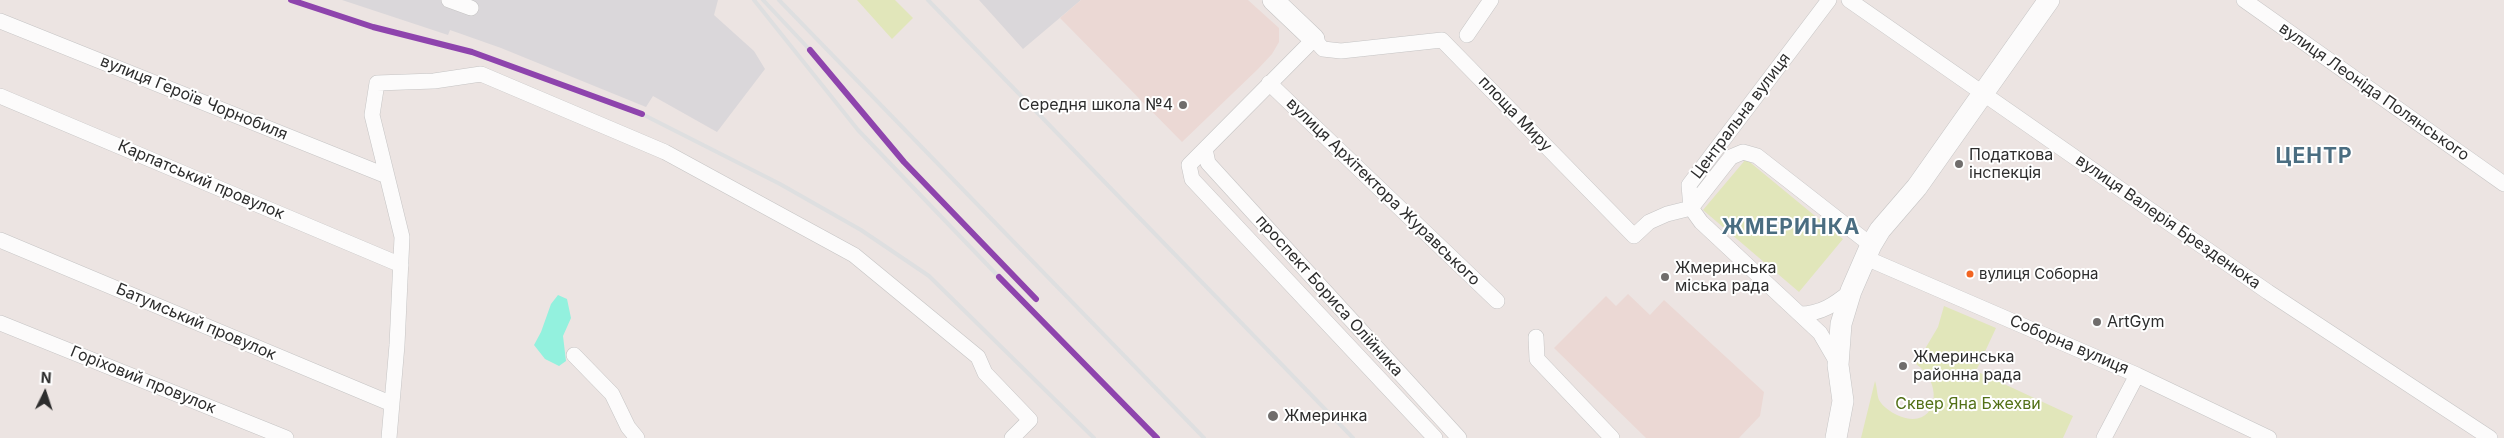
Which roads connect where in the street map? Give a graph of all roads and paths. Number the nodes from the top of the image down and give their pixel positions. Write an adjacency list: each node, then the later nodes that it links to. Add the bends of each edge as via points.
1 (449, 0): 8 (street)
2 (1273, 0): 11 (street)
3 (1492, 0): 10 (street)
4 (1829, 0): 18 (street, Центральна вулиця, via 1689,185)
5 (1849, 0): 13 (street, вулиця Валерія Брезденюка)
6 (2049, 0): 13 (street)
7 (2244, 0): 17 (street, вулиця Леоніда Полянського)
8 (471, 8)
9 (0, 21): 16 (street, вулиця Героїв Чорнобиля)
10 (1467, 35)
11 (1314, 39): 12 (street); 18 (street, площа Миру, via 1323,49 1341,51 1442,40 1634,236 1649,222)
12 (1269, 84): 15 (street); 23 (street, вулиця Архітектора Журавського)
13 (1984, 95): 20 (street, via 1917,187 1880,230); 41 (street, вулиця Валерія Брезденюка, via 2268,292)
14 (0, 96): 21 (street, Карпатський провулок)
15 (1205, 149): 35 (street, проспект Бориса Олійника, via 1189,165 1192,179); 36 (street, проспект Бориса Олійника, via 1208,163)
16 (387, 176): 21 (street, via 402,237); 34 (street, via 372,115 378,83 434,81 481,74 674,157 854,255 978,357 985,373 1030,420)
17 (2504, 184)
18 (1691, 208): 20 (street, Соборна вулиця, via 1731,157 1743,152 1757,156); 24 (street, via 1701,222)
19 (0, 240): 30 (street, Батумський провулок)
20 (1868, 251): 22 (street); 29 (street, Соборна вулиця)
21 (401, 265): 30 (street)
22 (1851, 291): 24 (street, via 1832,306 1813,314); 28 (street, via 1841,324)
23 (1497, 301)
24 (1800, 314): 28 (street, via 1820,333)
25 (0, 323): 31 (street, Горіховий провулок)
26 (1536, 337): 37 (street, via 1537,359)
27 (574, 355): 33 (street, via 612,394)
28 (1838, 365): 38 (street, via 1843,401)
29 (2137, 375): 39 (street); 40 (street, Соборна вулиця)
30 (392, 404): 32 (street)
31 (286, 438)
32 (389, 438)
33 (636, 438)
34 (1012, 438)
35 (1435, 438)
36 (1459, 438)
37 (1612, 438)
38 (1836, 438)
39 (2104, 438)
40 (2269, 438)
41 (2490, 438)

